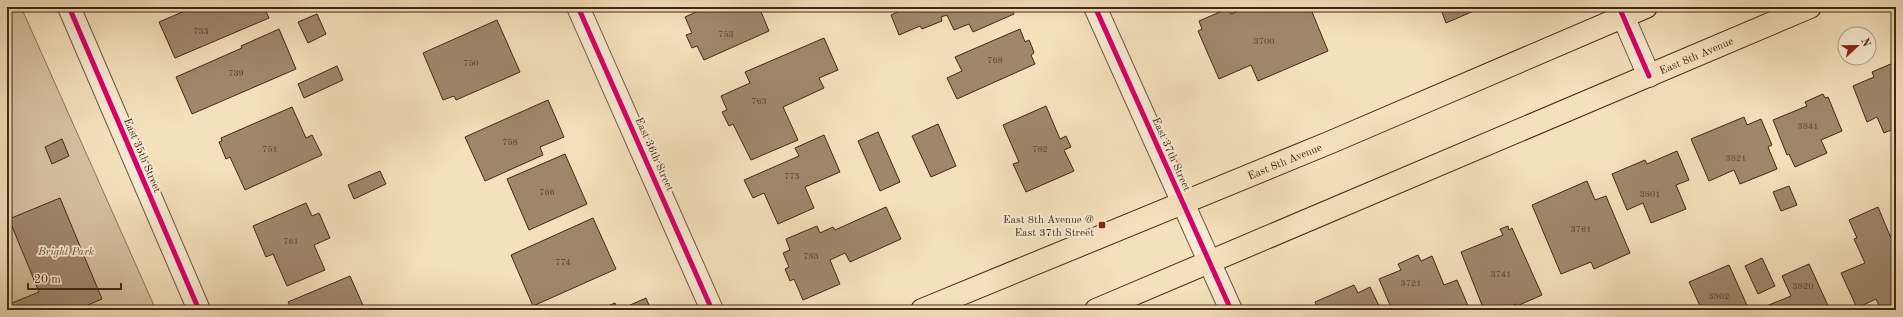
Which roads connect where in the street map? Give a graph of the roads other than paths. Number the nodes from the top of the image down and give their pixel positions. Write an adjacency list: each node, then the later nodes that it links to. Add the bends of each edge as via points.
1 (69, 7): 10 (street, East 35th Street)
2 (578, 7): 11 (street, East 36th Street)
3 (1095, 7): 8 (street, East 37th Street)
4 (1646, 7): 6 (main road, East 8th Avenue)
5 (1810, 7): 7 (main road, East 8th Avenue)
6 (1621, 12): 7 (street); 8 (main road, East 8th Avenue, via 1331,142)
7 (1649, 76): 9 (main road, East 8th Avenue)
8 (1183, 203): 9 (street, East 37th Street); 12 (main road, East 8th Avenue)
9 (1210, 262): 13 (main road, East 8th Avenue); 14 (street, East 37th Street)
10 (199, 310)
11 (712, 310)
12 (922, 310)
13 (1096, 310)
14 (1231, 310)

